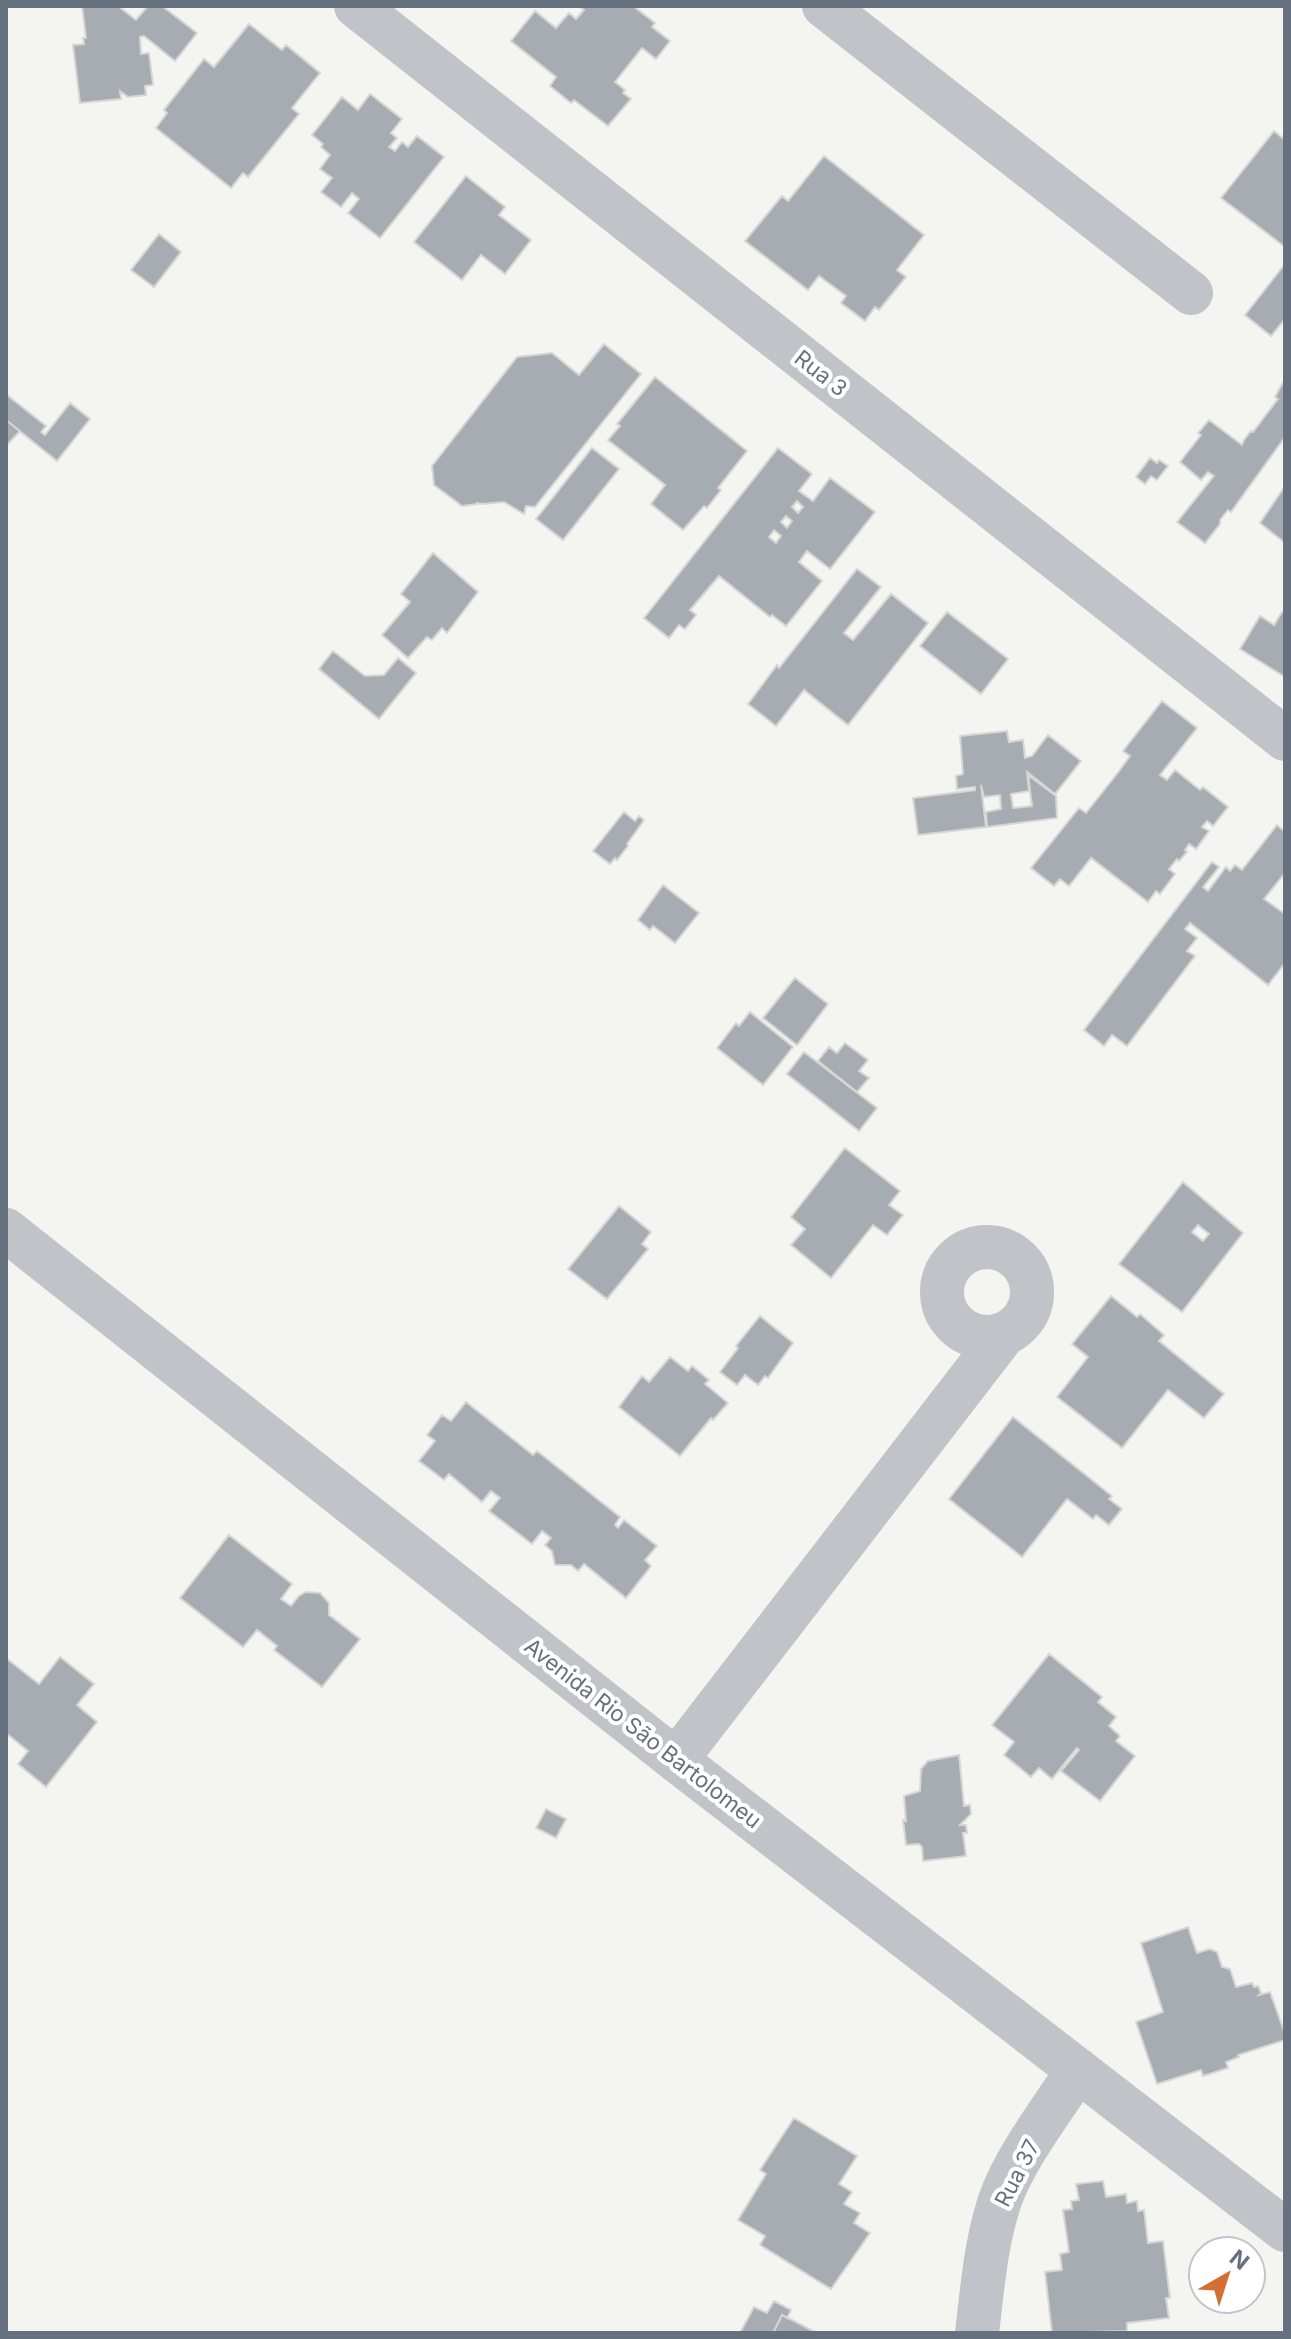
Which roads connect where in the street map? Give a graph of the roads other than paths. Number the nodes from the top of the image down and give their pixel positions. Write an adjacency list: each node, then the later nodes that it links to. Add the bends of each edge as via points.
1 (356, 6): 4 (street, Rua 3)
2 (824, 6): 3 (street)
3 (1191, 293)
4 (1285, 739)
5 (6, 1230): 7 (street, Avenida Rio São Bartolomeu)
6 (1005, 1333): 7 (street)
7 (676, 1760): 8 (street, Avenida Rio São Bartolomeu)
8 (1078, 2070): 9 (street, Avenida Rio São Bartolomeu); 10 (street, Rua 37, via 1014,2170 997,2207)
9 (1280, 2218)
10 (977, 2333)

